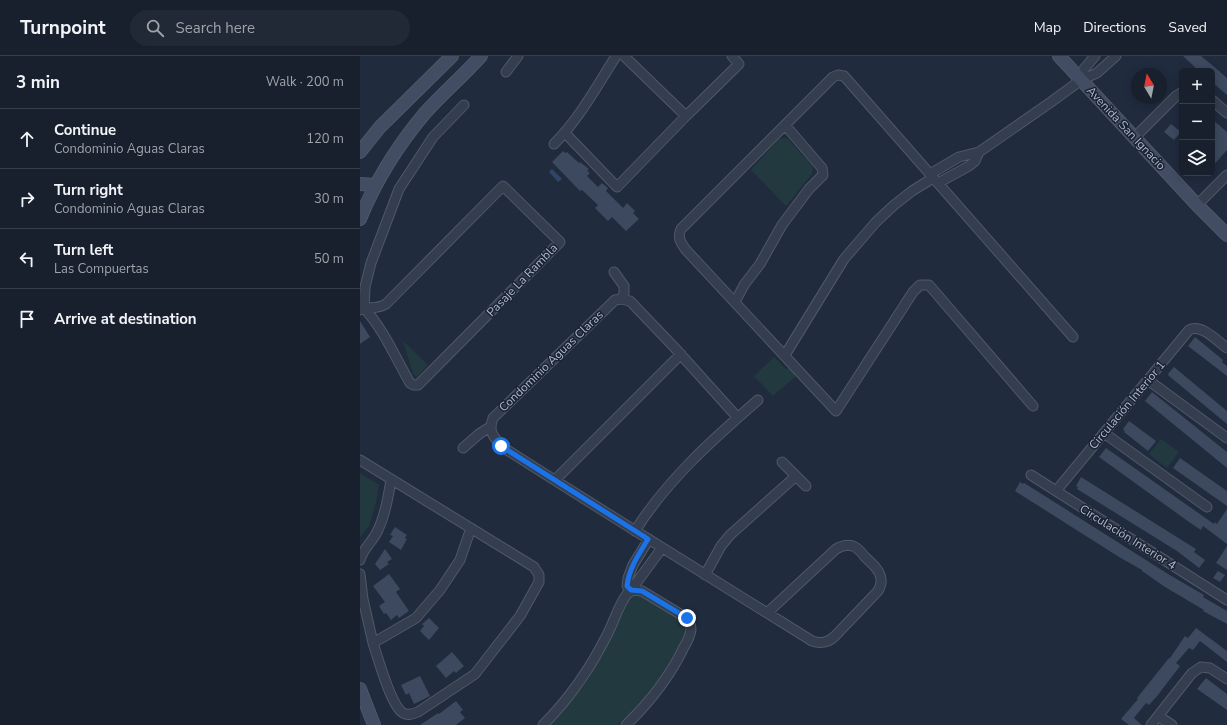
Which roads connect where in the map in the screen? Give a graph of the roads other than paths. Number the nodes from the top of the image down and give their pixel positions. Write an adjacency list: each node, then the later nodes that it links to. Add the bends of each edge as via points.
1 (452, 56): 21 (street, via 380,127)
2 (481, 56): 25 (street, via 426,112 391,157)
3 (518, 56): 10 (street)
4 (616, 56): 18 (street)
5 (624, 56): 16 (street)
6 (732, 56): 16 (street, via 739,64)
7 (1059, 56): 11 (street, Avenida San Ignacio)
8 (1095, 56): 11 (street, via 1084,69)
9 (1116, 56): 11 (street, via 1097,74)
10 (506, 72)
11 (1081, 80): 19 (street, Avenida San Ignacio); 23 (street, via 978,152 959,157)
12 (1179, 94): 19 (street)
13 (1215, 103): 15 (street)
14 (464, 105): 32 (street, via 433,136 399,189 371,263)
15 (1227, 113)
16 (686, 116): 18 (street, via 617,187)
17 (785, 125): 23 (street, via 833,77 844,76); 31 (street, via 822,168 823,175 782,225); 31 (street, via 681,229 679,234 680,242 686,250)
18 (565, 133): 20 (street)
19 (1135, 137): 26 (street, Avenida San Ignacio)
20 (554, 144)
21 (360, 152)
22 (1227, 174): 26 (street)
23 (934, 178): 33 (street); 36 (street, via 893,206 848,254)
24 (360, 184): 25 (street)
25 (375, 185): 27 (street)
26 (1197, 205): 28 (street, Avenida San Ignacio)
27 (360, 219)
28 (1227, 235)
29 (614, 272): 30 (street, via 624,286)
30 (621, 299): 35 (street, via 630,301); 41 (street, Condominio Aguas Claras, via 615,300 493,418)
31 (735, 302): 36 (street)
32 (362, 309): 32 (street, Pasaje La Rambla, via 374,319 384,333 410,383 414,386 421,384 560,242 503,186 386,304 380,308)
33 (1073, 337)
34 (1227, 348): 37 (street, Circulación Interior 1, via 1202,330 1189,330)
35 (681, 354): 40 (street); 50 (street)
36 (785, 355): 39 (street, via 836,411 913,292 920,285 929,285)
37 (1148, 380): 42 (street, Circulación Interior 1); 43 (street)
38 (758, 400): 40 (street)
39 (1034, 406)
40 (738, 418): 55 (street, via 670,483 646,513)
41 (490, 427): 44 (street); 50 (street, via 501,446)
42 (1104, 433): 52 (street, Circulación Interior 1); 53 (street)
43 (1227, 438)
44 (463, 448)
45 (360, 460): 49 (street)
46 (782, 462): 48 (street)
47 (1031, 475): 52 (street, Circulación Interior 4)
48 (796, 476): 51 (street); 60 (street, via 730,535)
49 (391, 480): 54 (street); 58 (street, via 386,507 376,533)
50 (556, 480): 55 (street)
51 (806, 486)
52 (1056, 491): 62 (street, Circulación Interior 4)
53 (1207, 507)
54 (471, 528): 64 (street, via 460,560 440,590 416,618); 64 (street, via 534,567 539,575 539,582 520,616 475,674 418,712 404,713 395,704)
55 (636, 531): 56 (street)
56 (648, 539): 57 (street); 61 (street, via 630,571 627,586)
57 (662, 548): 60 (street); 61 (street)
58 (360, 560)
59 (360, 574): 64 (street)
60 (705, 575): 63 (street)
61 (631, 590): 69 (street, via 625,596 586,673); 70 (street, via 642,591 685,616 691,629 668,676)
62 (1227, 598)
63 (767, 613): 63 (street, via 812,641 828,642 878,591 882,583 881,575 856,547 840,546)
64 (373, 643)
65 (1227, 679): 67 (street, via 1210,668 1201,667 1192,673)
66 (360, 689): 68 (street)
67 (1158, 716): 71 (street); 72 (street)
68 (374, 725)
69 (543, 725)
70 (626, 725)
71 (1151, 725)
72 (1172, 725)

